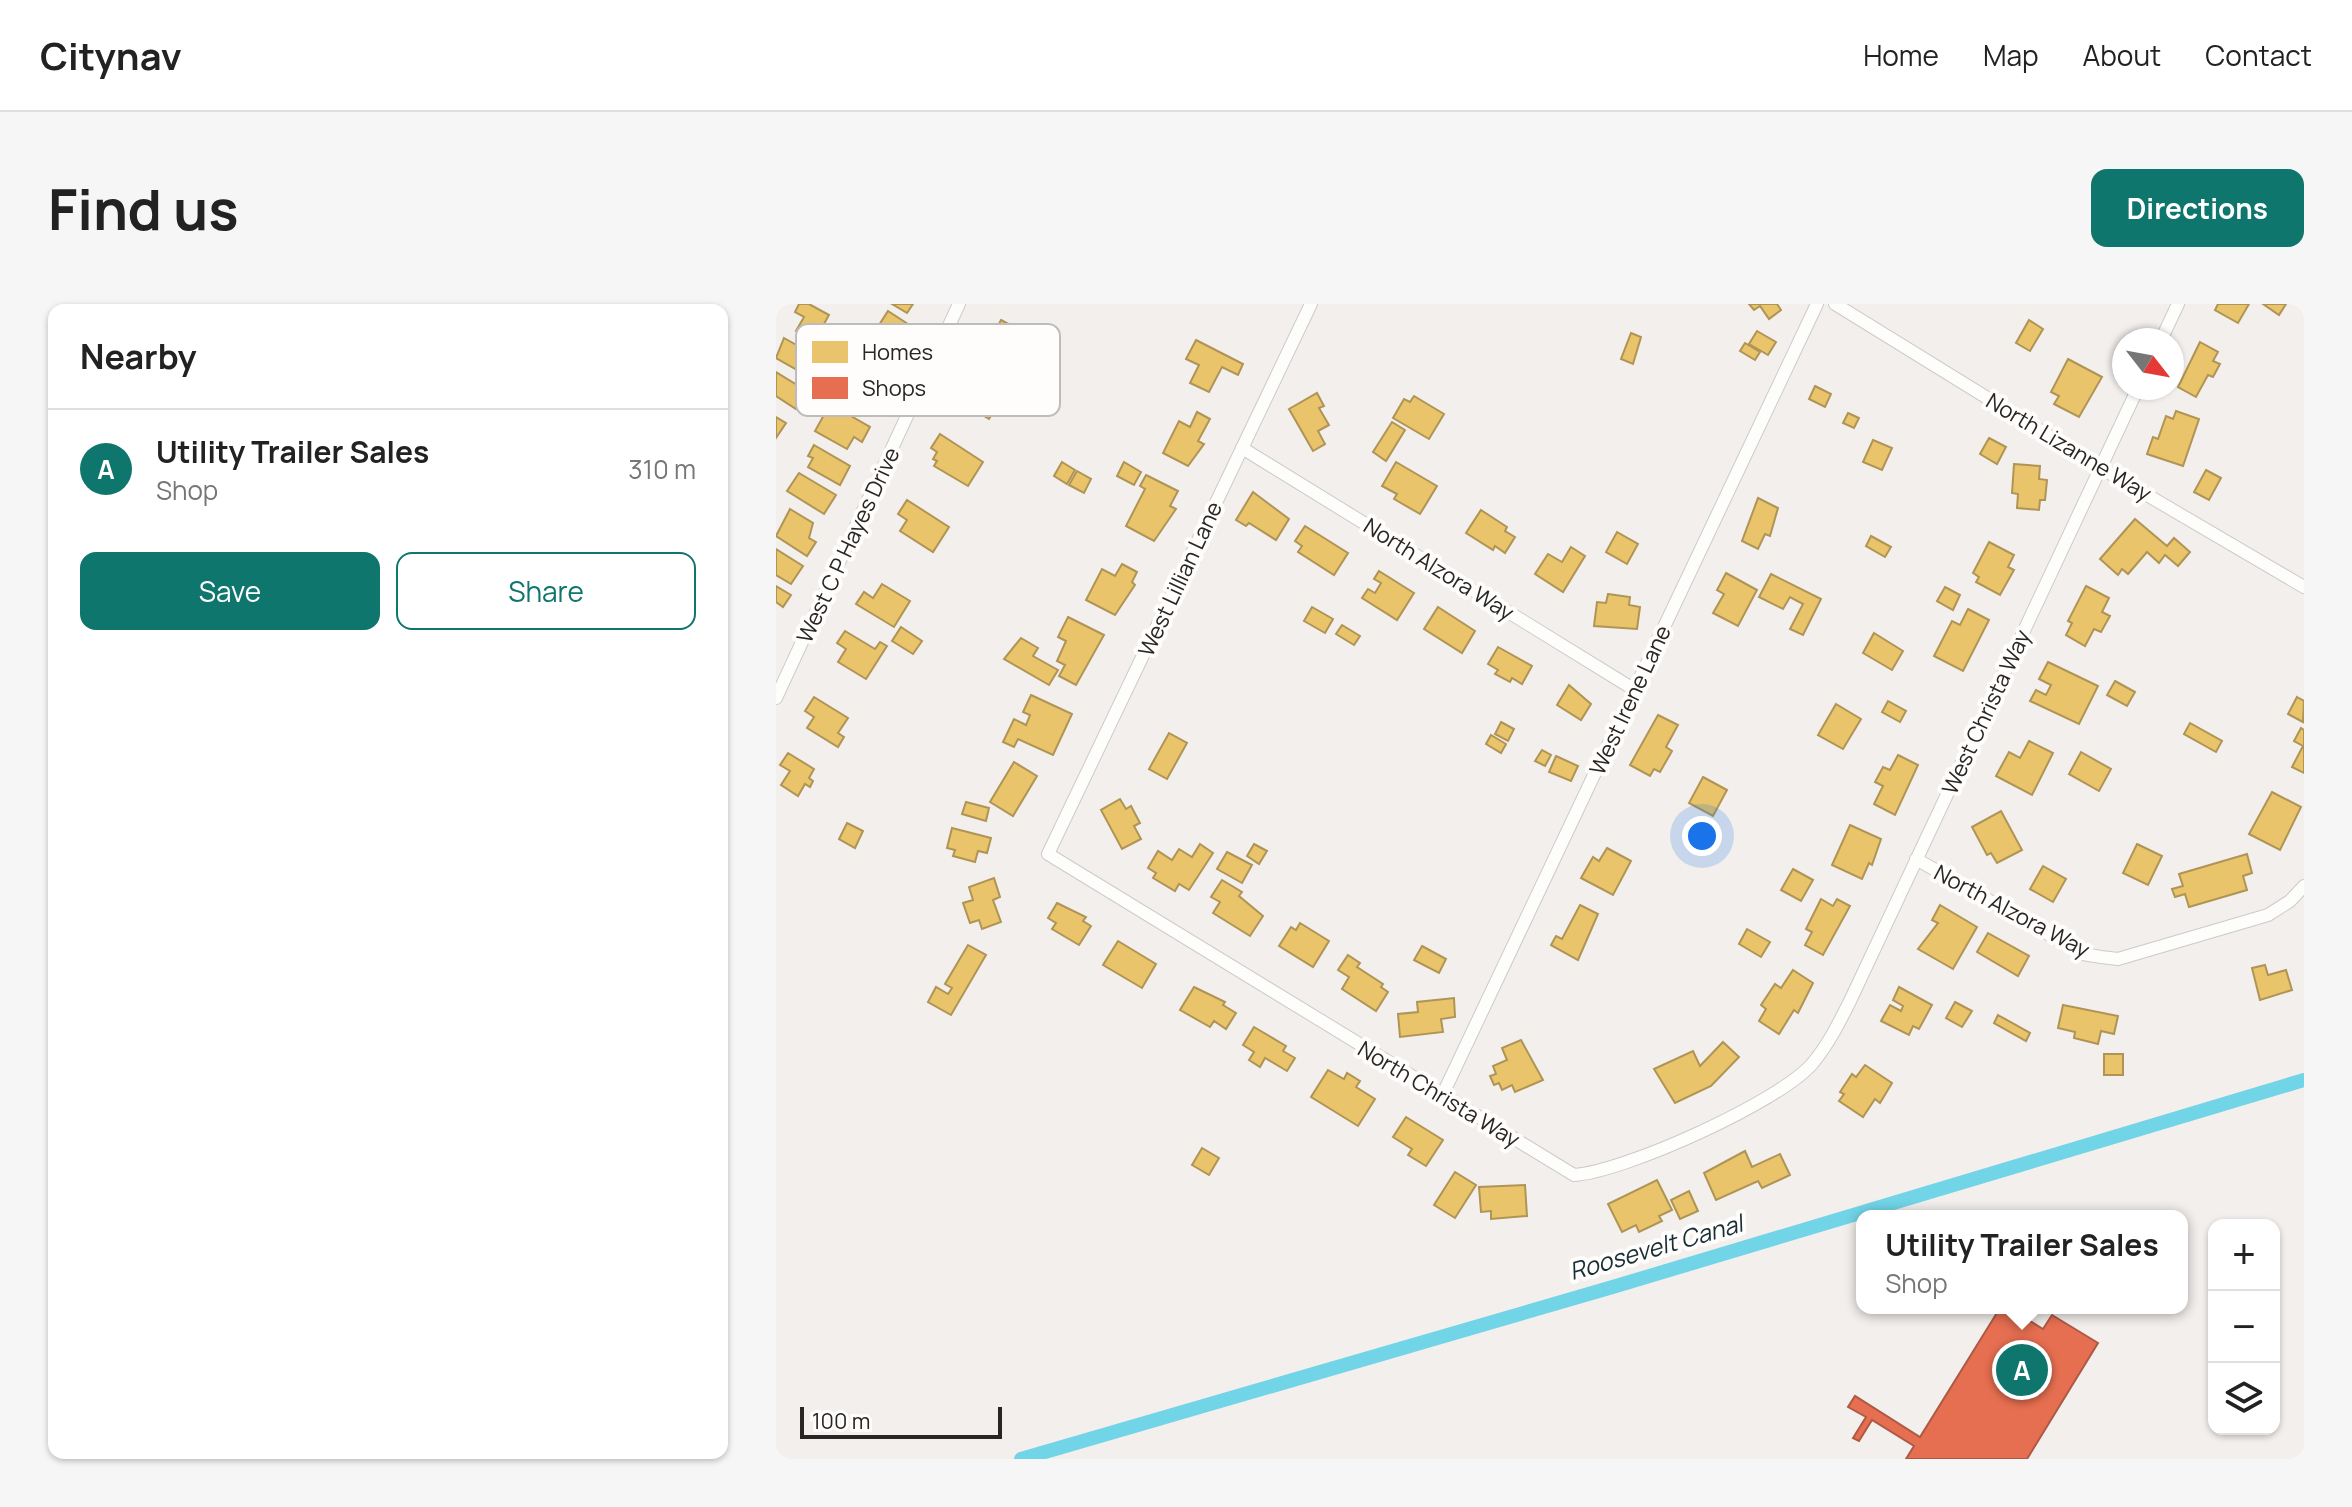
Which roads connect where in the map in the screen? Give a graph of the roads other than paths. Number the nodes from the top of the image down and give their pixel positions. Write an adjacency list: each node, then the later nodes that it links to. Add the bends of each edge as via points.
1 (959, 304): 6 (street, West C P Hayes Drive)
2 (1311, 304): 10 (street, West Lillian Lane)
3 (1817, 304): 13 (street, West Irene Lane)
4 (1835, 304): 11 (street, North Lizanne Way)
5 (2178, 304): 7 (street)
6 (950, 324)
7 (2167, 328)
8 (2132, 400): 11 (street, West Christa Way)
9 (907, 416): 14 (street, West C P Hayes Drive)
10 (1242, 448): 13 (street, North Alzora Way); 15 (street, West Lillian Lane)
11 (2101, 468): 12 (street, North Lizanne Way); 16 (street, West Christa Way)
12 (2304, 587)
13 (1635, 690): 19 (street, West Irene Lane)
14 (776, 698)
15 (1048, 854): 19 (street, North Christa Way)
16 (1916, 859): 17 (street, North Alzora Way, via 2083,954 2118,959 2268,915); 18 (street, West Christa Way)
17 (2304, 886)
18 (1833, 1035): 19 (street, North Christa Way, via 1811,1065 1781,1091 1595,1174 1574,1175)
19 (1442, 1096)

